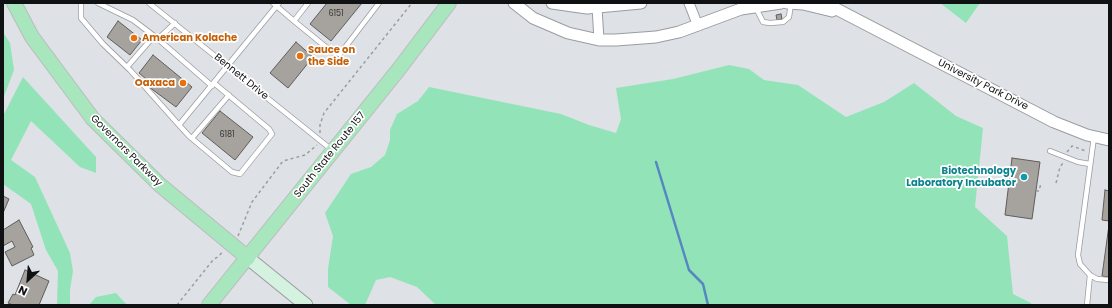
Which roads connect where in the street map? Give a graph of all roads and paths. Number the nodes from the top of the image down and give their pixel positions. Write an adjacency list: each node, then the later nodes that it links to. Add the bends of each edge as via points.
1 (14, 3): 46 (main road, Governors Parkway, via 32,37 93,119 160,185)
2 (81, 3): 29 (lane, via 81,18)
3 (98, 3): 25 (lane, via 133,20)
4 (149, 3): 23 (lane, Bennett Drive)
5 (308, 3): 21 (lane)
6 (380, 3): 21 (lane, via 340,54 332,52)
7 (412, 3): 36 (path, via 324,113 320,125)
8 (449, 3): 37 (main road, South State Route 157)
9 (514, 3): 27 (street, via 533,18 551,27)
10 (552, 3): 18 (street)
11 (641, 3): 20 (street)
12 (689, 3): 24 (street)
13 (781, 3): 19 (street)
14 (787, 3): 15 (street, University Park Drive)
15 (790, 3): 19 (lane, via 790,12 786,20 770,24 763,22); 22 (street, University Park Drive, via 821,7)
16 (825, 3): 22 (street, University Park Drive)
17 (276, 4): 21 (lane); 28 (lane)
18 (569, 5): 20 (street)
19 (755, 6): 24 (street)
20 (596, 7): 27 (street)
21 (294, 21)
22 (861, 21): 33 (street, University Park Drive, via 1054,122)
23 (175, 23): 26 (lane); 28 (lane, Bennett Drive)
24 (698, 26): 27 (street, via 656,37)
25 (154, 36): 26 (lane); 29 (lane)
26 (158, 40): 30 (lane)
27 (599, 40)
28 (228, 66): 30 (lane); 36 (lane, Bennett Drive)
29 (127, 67): 32 (lane)
30 (213, 84): 31 (lane); 32 (lane)
31 (229, 95): 34 (lane); 34 (lane, via 272,134 240,174 232,172)
32 (179, 125): 34 (lane)
33 (1094, 137): 35 (street, University Park Drive); 42 (lane)
34 (192, 138)
35 (1109, 140)
36 (321, 141): 37 (lane, Bennett Drive); 46 (path, via 311,152 283,161 252,202 244,225)
37 (333, 151): 47 (main road, South State Route 157)
38 (1050, 151): 42 (lane)
39 (1086, 151): 40 (path, via 1072,146)
40 (1067, 154)
41 (1063, 163): 44 (path)
42 (1090, 164): 48 (lane, via 1078,255 1080,264)
43 (1041, 183): 45 (path, via 1039,191)
44 (1056, 183)
45 (1036, 191)
46 (229, 243): 47 (main road, Governors Parkway); 50 (path)
47 (248, 258): 51 (main road, South State Route 157); 52 (main road)
48 (1090, 275): 49 (lane, via 1097,279); 53 (lane)
49 (1109, 280)
50 (177, 305)
51 (209, 305)
52 (306, 305)
53 (1087, 305)

